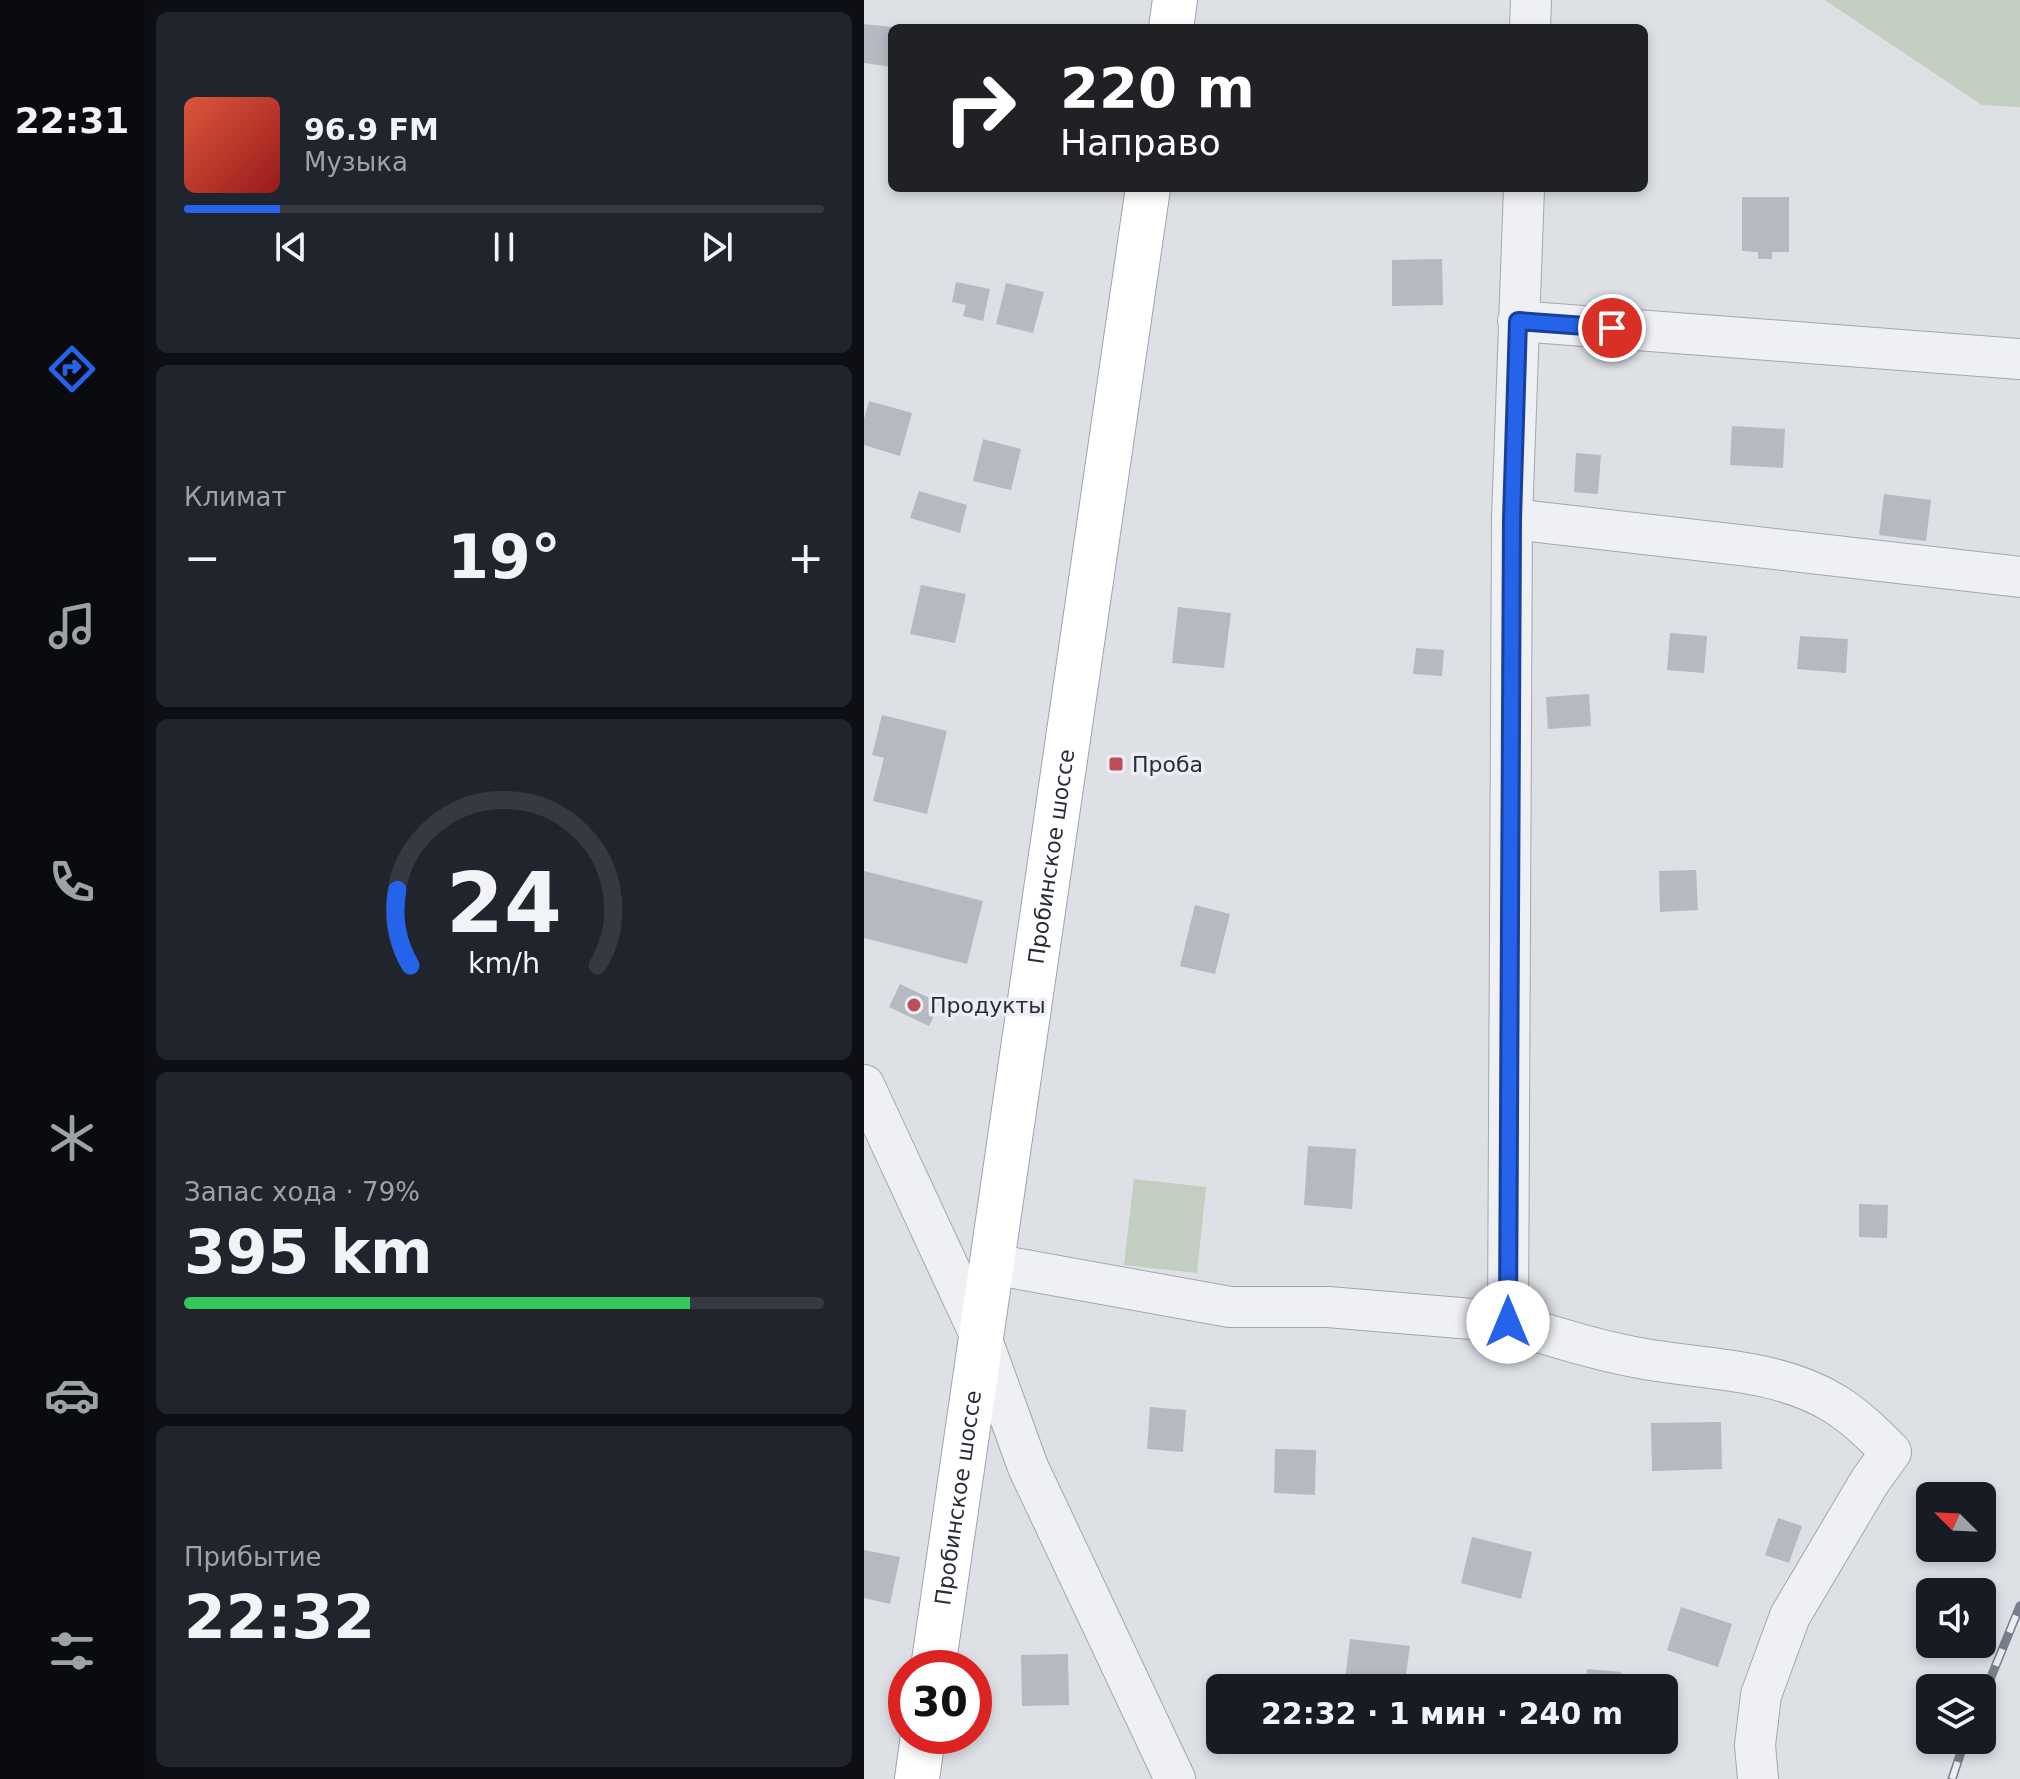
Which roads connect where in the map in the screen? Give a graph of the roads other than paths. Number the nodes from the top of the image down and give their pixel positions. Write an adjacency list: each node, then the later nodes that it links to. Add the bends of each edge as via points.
1 (1175, 0): 3 (main road)
2 (1531, 0): 4 (street)
3 (1172, 24)
4 (1530, 24)
5 (1147, 192): 12 (main road, Пробинское шоссе)
6 (1524, 192): 7 (street)
7 (1518, 321): 8 (street); 9 (street)
8 (2020, 359)
9 (1512, 519): 10 (street); 13 (street)
10 (2020, 577)
11 (864, 1085): 14 (street)
12 (992, 1264): 13 (street, via 1230,1307 1328,1307); 14 (main road, Пробинское шоссе)
13 (1508, 1322): 19 (street, via 1642,1359 1801,1387 1835,1403 1891,1452 1790,1616 1761,1695 1755,1745)
14 (981, 1337): 15 (main road, Пробинское шоссе); 18 (street, via 1028,1467)
15 (936, 1650)
16 (920, 1754): 17 (main road)
17 (917, 1779)
18 (1175, 1779)
19 (1758, 1779)

